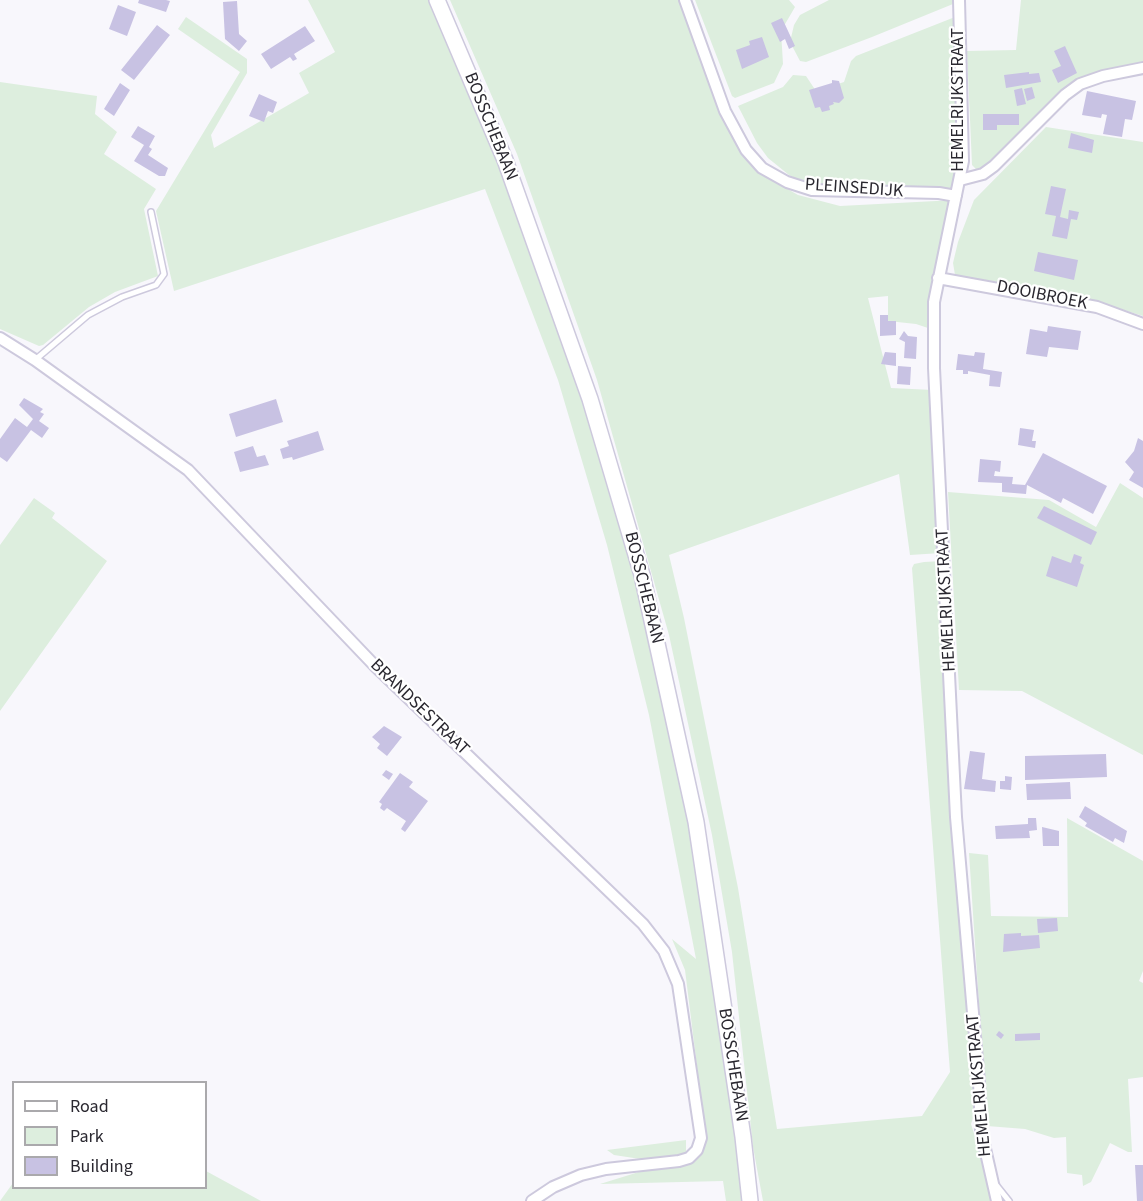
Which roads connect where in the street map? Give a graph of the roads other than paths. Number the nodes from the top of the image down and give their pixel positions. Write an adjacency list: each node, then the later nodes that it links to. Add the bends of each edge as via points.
1 (437, 0): 14 (main road, BOSSCHEBAAN, via 505,160 590,399 642,575 696,822)
2 (685, 0): 6 (street, PLEINSEDIJK, via 725,111 746,150 762,168 812,190)
3 (959, 0): 5 (street, HEMELRIJKSTRAAT, via 963,161)
4 (1143, 68): 5 (street, via 1080,84 1065,94 994,166 983,174)
5 (960, 180): 6 (street, HEMELRIJKSTRAAT)
6 (956, 196): 8 (street, HEMELRIJKSTRAAT)
7 (151, 212): 11 (lane, via 164,274 156,285 88,315)
8 (939, 278): 9 (street, DOOIBROEK, via 1097,307); 12 (street, HEMELRIJKSTRAAT, via 934,302 934,368 956,817 981,1131)
9 (1143, 324)
10 (0, 338): 11 (street, BRANDSESTRAAT)
11 (35, 360): 13 (street, BRANDSESTRAAT, via 188,470 375,666 644,924 664,951 678,984 701,1138 697,1150 689,1158 581,1175)
12 (990, 1177): 15 (street, HEMELRIJKSTRAAT); 16 (lane)
13 (532, 1201)
14 (750, 1201)
15 (998, 1201)
16 (1009, 1201)

